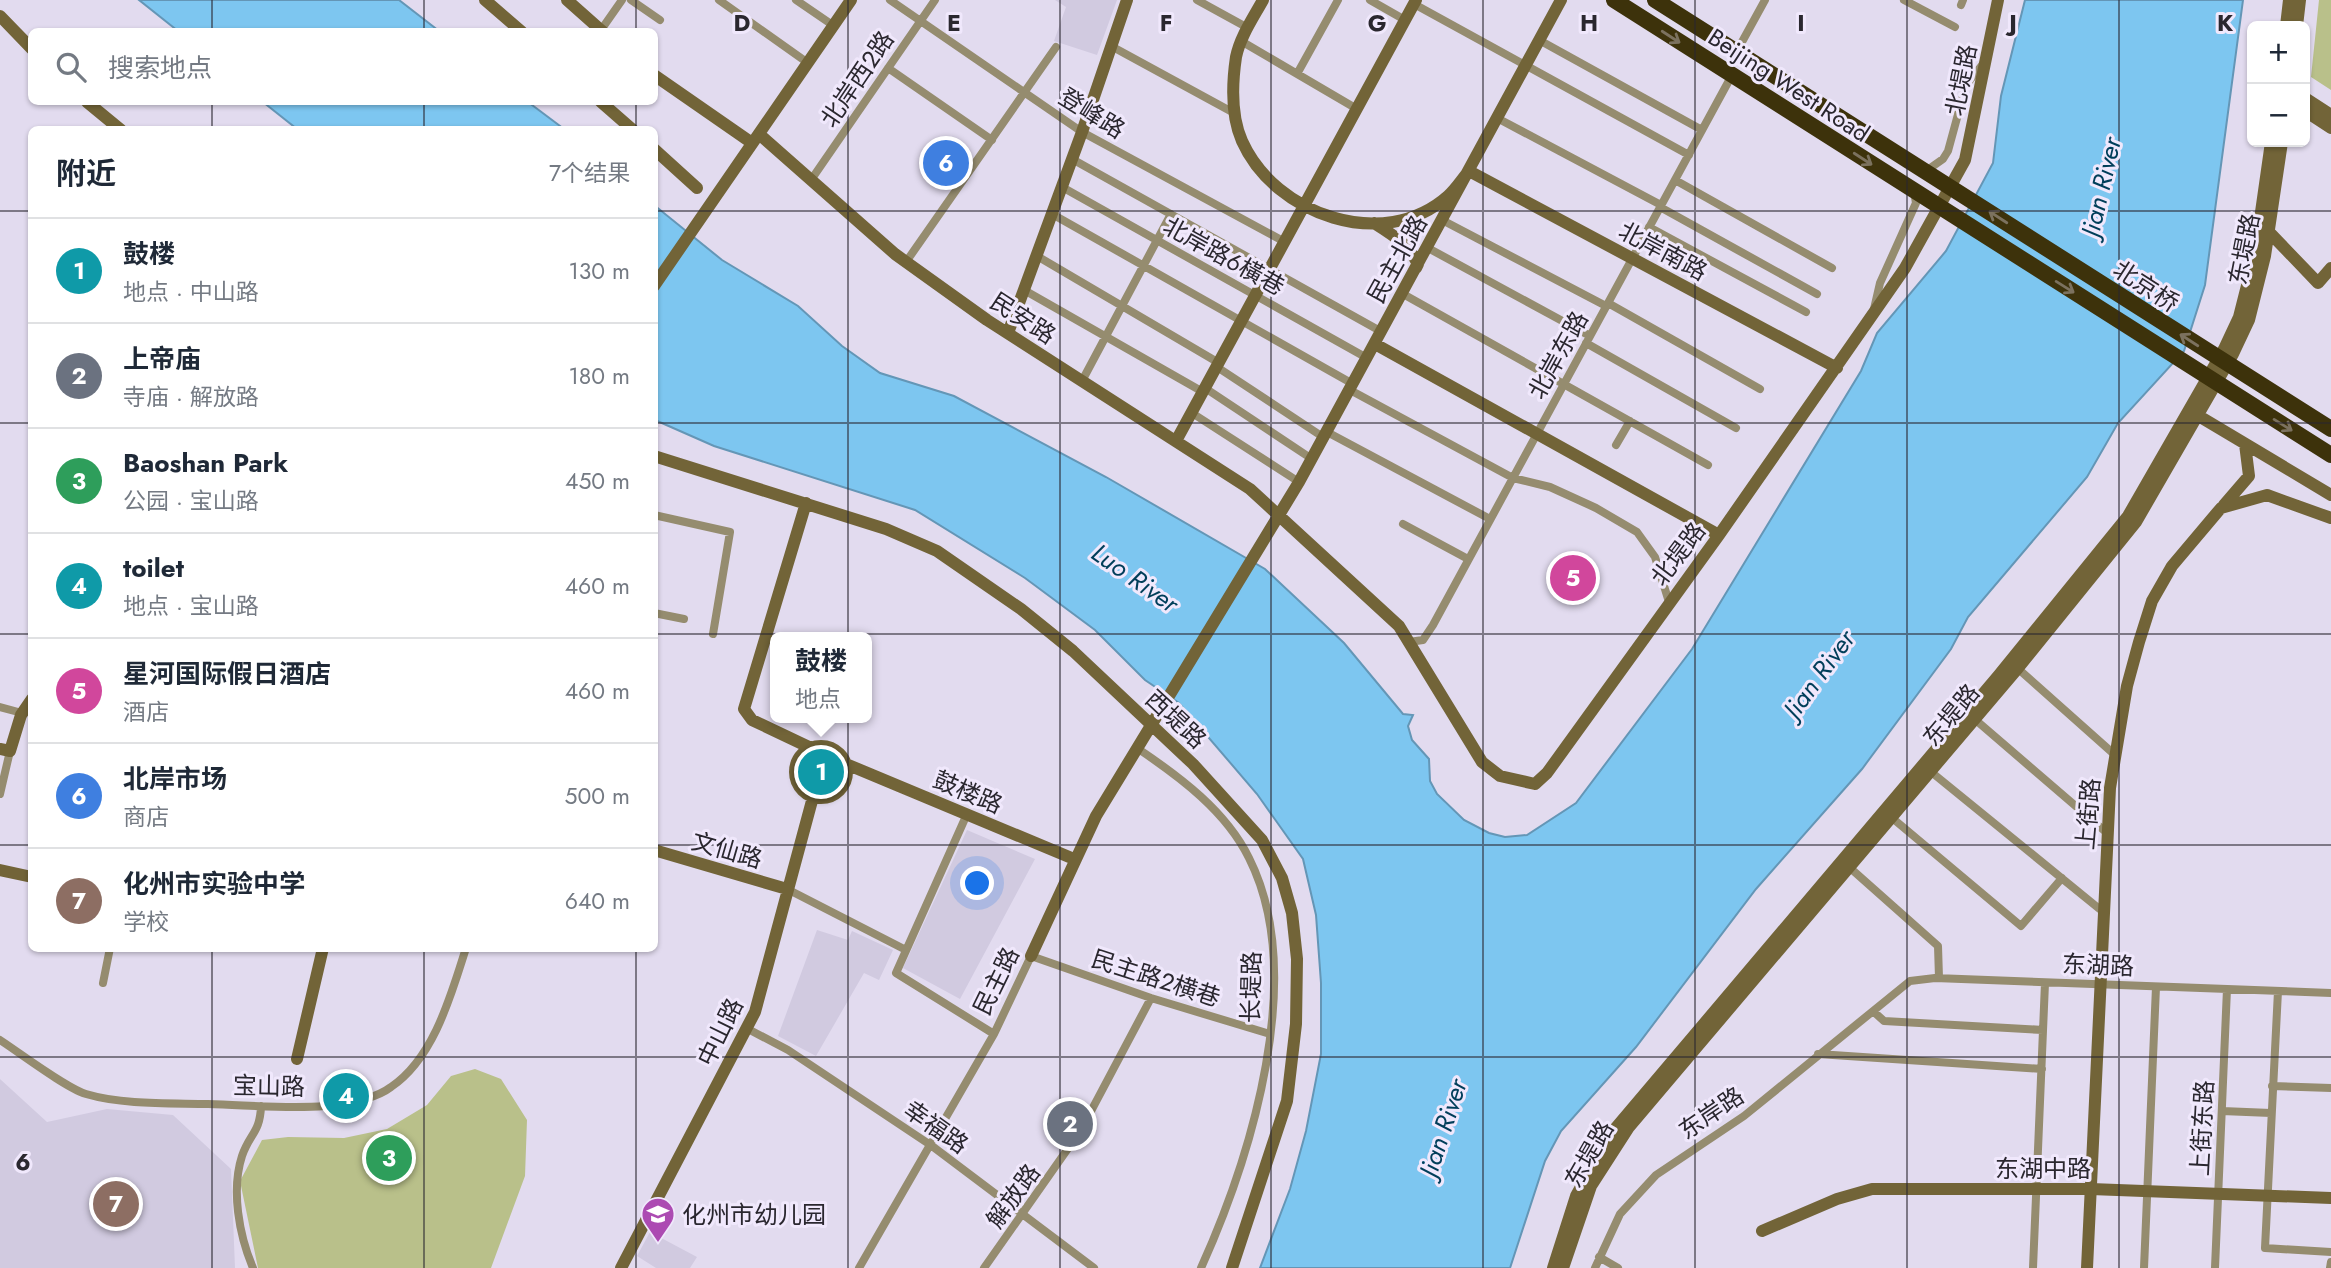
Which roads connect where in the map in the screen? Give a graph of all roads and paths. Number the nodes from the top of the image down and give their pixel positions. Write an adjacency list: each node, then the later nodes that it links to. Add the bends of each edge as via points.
1 (485, 0): 32 (street)
2 (567, 0): 33 (street)
3 (622, 0): 34 (street)
4 (631, 0): 25 (street)
5 (719, 0): 43 (street)
6 (796, 0): 30 (street)
7 (851, 0): 30 (street)
8 (890, 0): 27 (street, 登峰路)
9 (935, 0): 27 (street, 北岸西2路)
10 (1126, 0): 39 (street)
11 (1197, 0): 35 (street)
12 (1263, 0): 35 (street)
13 (1338, 0): 46 (street)
14 (1370, 0): 26 (street)
15 (1561, 0): 36 (street, 民主北路)
16 (1614, 0): 47 (highway, Beijing West Road, one-way to 47)
17 (1655, 0): 41 (highway, Beijing West Road)
18 (1765, 0): 41 (street)
19 (1904, 0): 31 (street)
20 (1998, 0): 42 (street, 北堤路)
21 (2289, 0): 28 (street)
22 (2300, 0): 29 (street)
23 (1415, 2): 26 (street); 44 (street)
24 (0, 16): 38 (street)
25 (660, 20)
26 (1405, 20): 53 (street)
27 (920, 21): 45 (street, 北岸西2路); 49 (street, 登峰路)
28 (2287, 21)
29 (2298, 21)
30 (834, 26): 43 (street)
31 (1955, 27)
32 (517, 28)
33 (599, 28)
34 (604, 28)
35 (1248, 28): 37 (street)
36 (1539, 40): 44 (street, 民主北路); 61 (street)
37 (1241, 41): 46 (street); 54 (street, via 1233,83)
38 (28, 45)
39 (1111, 46): 54 (street); 62 (street)
40 (1056, 47): 49 (street)
41 (1737, 51): 70 (highway, Beijing West Road)
42 (1987, 59): 70 (street, via 1966,85 1948,151 1943,159); 104 (street, 北堤路, via 1959,174)
43 (808, 63): 63 (street)
44 (1525, 65): 57 (street, 民主北路); 68 (street)
45 (888, 68): 64 (street); 72 (street, 北岸西2路)
46 (1297, 74): 53 (street)
47 (1732, 75): 61 (street, 北岸东路); 76 (highway, Beijing West Road, one-way to 76)
48 (658, 77): 63 (street, 民安路)
49 (1024, 93): 62 (street, 登峰路); 64 (street)
50 (2310, 101): 56 (street)
51 (91, 105): 58 (street)
52 (604, 105): 59 (street)
53 (1357, 109): 77 (street)
54 (1234, 113): 77 (street, via 1242,142 1265,176)
55 (2310, 114): 60 (street)
56 (2331, 115)
57 (1497, 118): 71 (street, 民主北路); 78 (street)
58 (116, 126)
59 (628, 126)
60 (2331, 128)
61 (1702, 130): 68 (street, 北岸东路)
62 (1082, 132): 69 (street); 86 (street, 登峰路)
63 (756, 138): 72 (street, 民安路); 96 (street)
64 (992, 139): 90 (street)
65 (2270, 147): 120 (street, 东堤路, via 2248,287 2231,336)
66 (2281, 147): 84 (street, 东堤路)
67 (658, 153): 75 (street)
68 (1689, 155): 73 (street, 北岸东路)
69 (1072, 159): 74 (street); 80 (street)
70 (1921, 168): 123 (highway, 北京桥, one-way to 70)
71 (1469, 171): 81 (street, 民主北路); 82 (street, via 1448,196 1424,211); 89 (street, 北岸南路)
72 (811, 180): 90 (street, 民安路)
73 (1675, 180): 78 (street, 北岸东路); 92 (street)
74 (1062, 187): 79 (street); 85 (street, 北岸路6橫巷)
75 (696, 188)
76 (1909, 188): 104 (street, via 1916,203 1880,283); 129 (highway, 北京桥, one-way to 129)
77 (1304, 205): 82 (street, via 1347,222); 86 (street)
78 (1661, 206): 83 (street, 北岸东路); 99 (street)
79 (1052, 214): 88 (street); 91 (street)
80 (1171, 214): 85 (street); 94 (street)
81 (1442, 220): 87 (street, 民主北路); 101 (street)
82 (1374, 223): 95 (street, via 1412,251 1418,264)
83 (1649, 227): 89 (street, 北岸东路); 103 (street)
84 (2269, 232): 93 (street, via 2318,283); 120 (street, 东堤路, via 2249,320)
85 (1157, 241): 91 (street); 100 (street, 北岸路6橫巷)
86 (1284, 242): 94 (street)
87 (1428, 248): 95 (street, 民主北路); 109 (street)
88 (1037, 256): 97 (street); 102 (street)
89 (1632, 259): 101 (street, 北岸东路); 113 (street, 北岸南路)
90 (906, 262): 107 (street, 民安路)
91 (1143, 266): 102 (street); 105 (street)
92 (1832, 268)
93 (2331, 268)
94 (1269, 269): 100 (street); 106 (street)
95 (1411, 278): 98 (street, 民主北路)
96 (658, 280)
97 (1024, 290): 107 (street); 108 (street)
98 (1403, 293): 106 (street, 民主北路); 115 (street)
99 (1817, 294)
100 (1255, 296): 105 (street); 111 (street, 北岸路6橫巷)
101 (1607, 304): 109 (street, 北岸东路); 117 (street)
102 (1122, 306): 108 (street); 112 (street)
103 (1806, 312)
104 (1871, 320): 113 (street, 北堤路)
105 (1241, 322): 112 (street); 116 (street)
106 (1382, 332): 110 (street, 民主北路)
107 (1008, 333): 114 (street, 民安路)
108 (1106, 337): 114 (street); 118 (street)
109 (1588, 339): 115 (street, 北岸东路); 122 (street)
110 (1375, 344): 111 (street, 民主北路); 124 (street)
111 (1367, 358): 116 (street, 民主北路)
112 (1218, 365): 118 (street); 125 (street)
113 (1837, 368): 143 (street, 北堤路)
114 (1082, 381): 126 (street, 民安路)
115 (1564, 384): 121 (street); 124 (street, 北岸东路)
116 (1351, 387): 125 (street, 民主北路); 133 (street)
117 (1760, 389)
118 (1204, 390): 119 (street); 131 (street)
119 (1192, 413): 126 (street); 134 (street)
120 (2194, 413): 127 (street); 152 (street, 东堤路, via 2136,522)
121 (1630, 421): 128 (street); 132 (street)
122 (1736, 428)
123 (2331, 429)
124 (1537, 433): 133 (street, 北岸东路); 143 (street)
125 (1325, 434): 131 (street, 民主北路); 141 (street)
126 (1176, 442): 139 (street, 民安路, via 1250,489)
127 (2245, 443): 135 (street); 137 (street, 上街路, via 2249,476)
128 (1616, 445)
129 (2331, 455)
130 (658, 457): 136 (street, 西堤路)
131 (1312, 459): 134 (street, 民主北路)
132 (1708, 465)
133 (1513, 478): 141 (street, 北岸东路); 145 (street, via 1550,487 1637,532 1656,557)
134 (1299, 482): 139 (street, 民主北路)
135 (2331, 495)
136 (806, 503): 158 (street, 西堤路, via 920,541 954,561 1047,628); 159 (street, via 744,709 752,720)
137 (2221, 508): 140 (street, via 2267,495); 162 (street, 上街路, via 2172,566 2152,601 2127,686)
138 (658, 516): 148 (street, via 730,532)
139 (1277, 517): 150 (street, 北堤路, via 1378,604); 155 (street, 民主北路)
140 (2331, 518)
141 (1490, 519): 144 (street, 北岸东路)
142 (1403, 524): 144 (street)
143 (1719, 535): 145 (street, 北堤路)
144 (1468, 559): 149 (street, 北岸东路)
145 (1669, 602): 151 (street, 北堤路, via 1547,773 1535,783 1500,776 1482,762)
146 (658, 614): 147 (street)
147 (684, 619)
148 (713, 634)
149 (1423, 640): 150 (street); 151 (street, 北岸东路)
150 (1409, 642): 151 (street, 北堤路)
151 (1418, 659)
152 (2014, 665): 157 (street, 东堤路); 162 (street)
153 (28, 705): 156 (street)
154 (0, 707): 156 (street)
155 (1160, 708): 158 (street, 民主路)
156 (22, 713): 161 (street)
157 (1971, 716): 164 (street, 东堤路); 169 (street); 225 (street, 东堤路, via 1609,1136 1576,1196)
158 (1150, 724): 160 (street, 民主路); 224 (street, 西堤路, via 1230,801 1262,840 1282,878 1295,935 1296,1024 1287,1101)
159 (811, 748): 163 (street, via 834,749); 166 (street, via 799,759 795,774)
160 (1138, 748): 171 (street, 民主路); 196 (street, 长堤路, via 1213,809 1249,857 1271,939)
161 (5, 750): 165 (street)
162 (2115, 755): 169 (street, 上街路)
163 (846, 764): 166 (street, via 846,779 837,793); 167 (street, 鼓楼路)
164 (1930, 771): 168 (street, 东堤路); 175 (street)
165 (0, 794)
166 (813, 797): 176 (street, 中山路)
167 (967, 814): 171 (street, 鼓楼路); 178 (street)
168 (1891, 817): 172 (street, 东堤路); 175 (street, via 2021,926)
169 (2107, 833): 177 (street, 上街路)
170 (658, 851): 176 (street, 文仙路)
171 (1074, 859): 182 (street, 民主路)
172 (1849, 867): 183 (street, via 1938,946); 226 (street, 东堤路, via 1617,1142 1591,1186)
173 (0, 870): 174 (street)
174 (28, 876)
175 (2062, 878): 177 (street)
176 (787, 890): 178 (street); 193 (street, 中山路, via 776,943)
177 (2102, 911): 186 (street, 上街路)
178 (906, 950): 195 (street, via 896,973)
179 (109, 952): 184 (street)
180 (322, 952): 199 (street)
181 (464, 952): 203 (street, 宝山路, via 431,1038 408,1072 389,1089 325,1106)
182 (1031, 956): 191 (street, 民主路2横巷); 195 (street, 民主路)
183 (1939, 978): 185 (street, 东湖路); 192 (street, 东湖路, via 1910,981)
184 (103, 983)
185 (2045, 983): 186 (street, 东湖路); 194 (street)
186 (2099, 985): 187 (street, 东湖路); 208 (street, 上街路)
187 (2156, 987): 188 (street, 东湖路); 209 (street)
188 (2227, 989): 189 (street, 东湖路); 204 (street, 上街东路)
189 (2278, 991): 190 (street, 东湖路); 201 (street)
190 (2331, 993)
191 (1151, 998): 196 (street, 民主路2横巷); 213 (street, 解放路, via 1088,1119)
192 (1874, 1012): 194 (street, via 1884,1021); 198 (street, 东岸路)
193 (748, 1028): 206 (street, 幸福路); 219 (street, 中山路)
194 (2043, 1030): 200 (street)
195 (994, 1034): 206 (street, 民主路)
196 (1270, 1034): 223 (street, 长堤路, via 1264,1082 1248,1141)
197 (0, 1040): 203 (street, 宝山路, via 84,1093)
198 (1818, 1054): 200 (street); 216 (street, 东岸路, via 1744,1116 1674,1161 1639,1191 1614,1225)
199 (297, 1059)
200 (2042, 1069): 207 (street)
201 (2272, 1086): 202 (street); 205 (street)
202 (2331, 1088)
203 (261, 1106): 218 (street, via 260,1126 242,1156 237,1184 244,1243)
204 (2222, 1111): 205 (street); 210 (street, 上街东路)
205 (2271, 1113): 211 (street)
206 (932, 1146): 213 (street, 幸福路); 220 (street, 民主路)
207 (2036, 1188): 208 (street, 东湖中路); 214 (street, 东湖中路, via 1872,1189); 229 (street)
208 (2091, 1189): 209 (street, 东湖中路); 230 (street, 上街路)
209 (2147, 1190): 210 (street, 东湖中路); 231 (street)
210 (2218, 1193): 211 (street, 东湖中路); 232 (street, 上街东路)
211 (2268, 1195): 212 (street, 东湖中路); 215 (street, via 2265,1248)
212 (2331, 1198)
213 (1024, 1216): 221 (street, 解放路); 222 (street, 幸福路)
214 (1762, 1231)
215 (2331, 1252)
216 (1599, 1257): 227 (street, 东岸路); 228 (street)
217 (2331, 1262): 233 (street)
218 (253, 1268)
219 (621, 1268)
220 (859, 1268)
221 (984, 1268)
222 (1094, 1268)
223 (1201, 1268)
224 (1232, 1268)
225 (1553, 1268)
226 (1563, 1268)
227 (1595, 1268)
228 (1618, 1268)
229 (2033, 1268)
230 (2087, 1268)
231 (2144, 1268)
232 (2215, 1268)
233 (2330, 1268)

